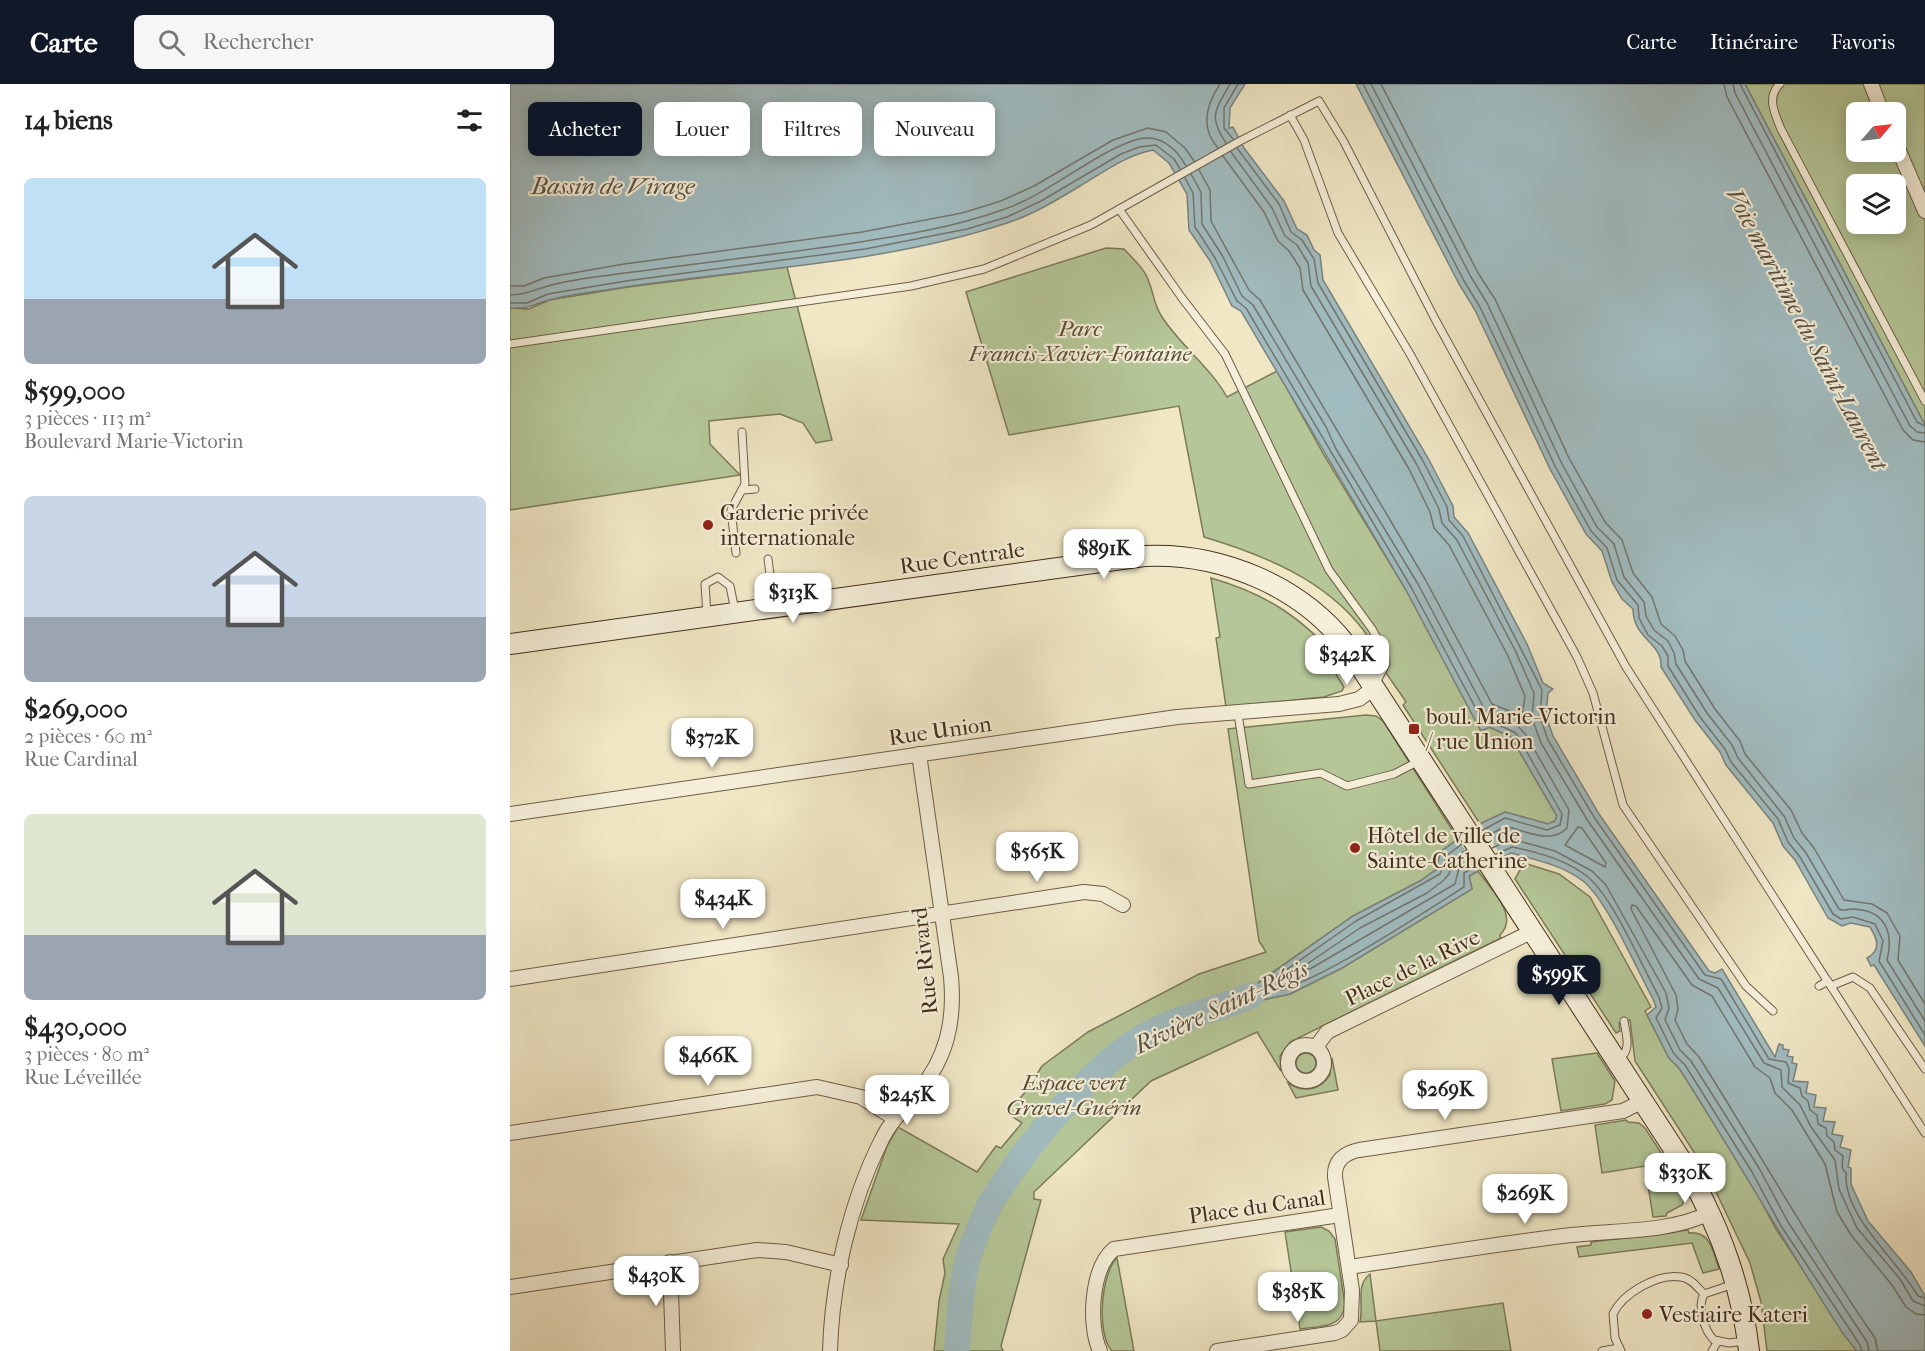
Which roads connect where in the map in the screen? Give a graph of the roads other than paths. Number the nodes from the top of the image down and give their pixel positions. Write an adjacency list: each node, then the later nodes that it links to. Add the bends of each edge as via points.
1 (1780, 84): 9 (lane, via 1772,95 1772,105 1781,129)
2 (1871, 84): 3 (street)
3 (1878, 102)
4 (1290, 115): 6 (lane); 28 (lane, via 1319,101 1592,609); 30 (lane, via 1304,140 1338,233 1578,657 1593,693 1623,804 1746,986)
5 (1904, 162): 7 (street)
6 (1119, 209): 8 (lane, via 1048,245 945,280); 19 (lane, via 1225,354 1329,570 1378,639 1386,664)
7 (1925, 211)
8 (510, 344)
9 (1925, 401)
10 (742, 432): 12 (lane)
11 (755, 489): 12 (lane)
12 (743, 490): 13 (lane, via 731,510)
13 (736, 553)
14 (768, 559): 15 (lane)
15 (775, 608): 16 (street, Rue Centrale); 19 (street, Rue Centrale, via 1133,557 1186,558 1249,574 1304,604 1339,636)
16 (736, 614): 17 (street, Rue Centrale); 17 (lane, via 730,586 718,577 705,584)
17 (707, 618): 18 (street, Rue Centrale)
18 (510, 644)
19 (1374, 688): 20 (street, Rue Union, via 1359,699 1339,704); 22 (street, Rue Centrale)
20 (1238, 714): 21 (street, Rue Union, via 1184,716); 22 (lane, via 1250,783 1321,773 1347,786 1394,774)
21 (919, 754): 23 (street, Rue Union); 25 (street, Rue Rivard)
22 (1421, 759): 26 (street, Rue Centrale)
23 (510, 814)
24 (1123, 905): 25 (street, via 1103,894 1084,892)
25 (940, 912): 27 (street); 36 (street, Rue Rivard, via 952,987 950,1031 930,1077)
26 (1533, 931): 32 (street, Place de la Rive, via 1327,1032); 33 (street, Rue Centrale)
27 (510, 979)
28 (1830, 984): 29 (lane); 34 (lane, via 1853,976 1870,988); 38 (lane)
29 (1820, 986)
30 (1773, 1011)
31 (1624, 1021): 33 (lane, via 1627,1051)
32 (1316, 1047)
33 (1617, 1061): 35 (street, Rue Centrale)
34 (1925, 1069)
35 (1643, 1101): 39 (street, Rue Centrale); 40 (street, via 1623,1111 1351,1151 1338,1160 1334,1172)
36 (894, 1118): 37 (street, via 861,1097 817,1087); 42 (street, Rue Rivard, via 865,1181)
37 (510, 1133)
38 (1925, 1133)
39 (1710, 1213): 43 (street, via 1691,1221 1653,1227); 44 (street, Rue Centrale)
40 (1340, 1215): 43 (street, Place du Canal); 52 (street, Place du Canal, via 1114,1249 1103,1262 1094,1304)
41 (670, 1262): 42 (street, via 756,1250 786,1252); 45 (street); 50 (street)
42 (841, 1265): 51 (street, Rue Rivard)
43 (1348, 1267): 53 (street, Place du Canal, via 1353,1312 1352,1320 1342,1330)
44 (1736, 1283): 46 (lane); 48 (street, Rue Centrale)
45 (510, 1287)
46 (1704, 1294): 47 (lane, via 1701,1304 1705,1327); 49 (lane, via 1683,1277 1671,1277 1629,1295 1613,1314)
47 (1718, 1341): 48 (lane); 55 (lane)
48 (1748, 1346)
49 (1620, 1350): 54 (lane)
50 (673, 1351)
51 (830, 1351)
52 (1100, 1351)
53 (1217, 1351)
54 (1602, 1351)
55 (1712, 1351)

